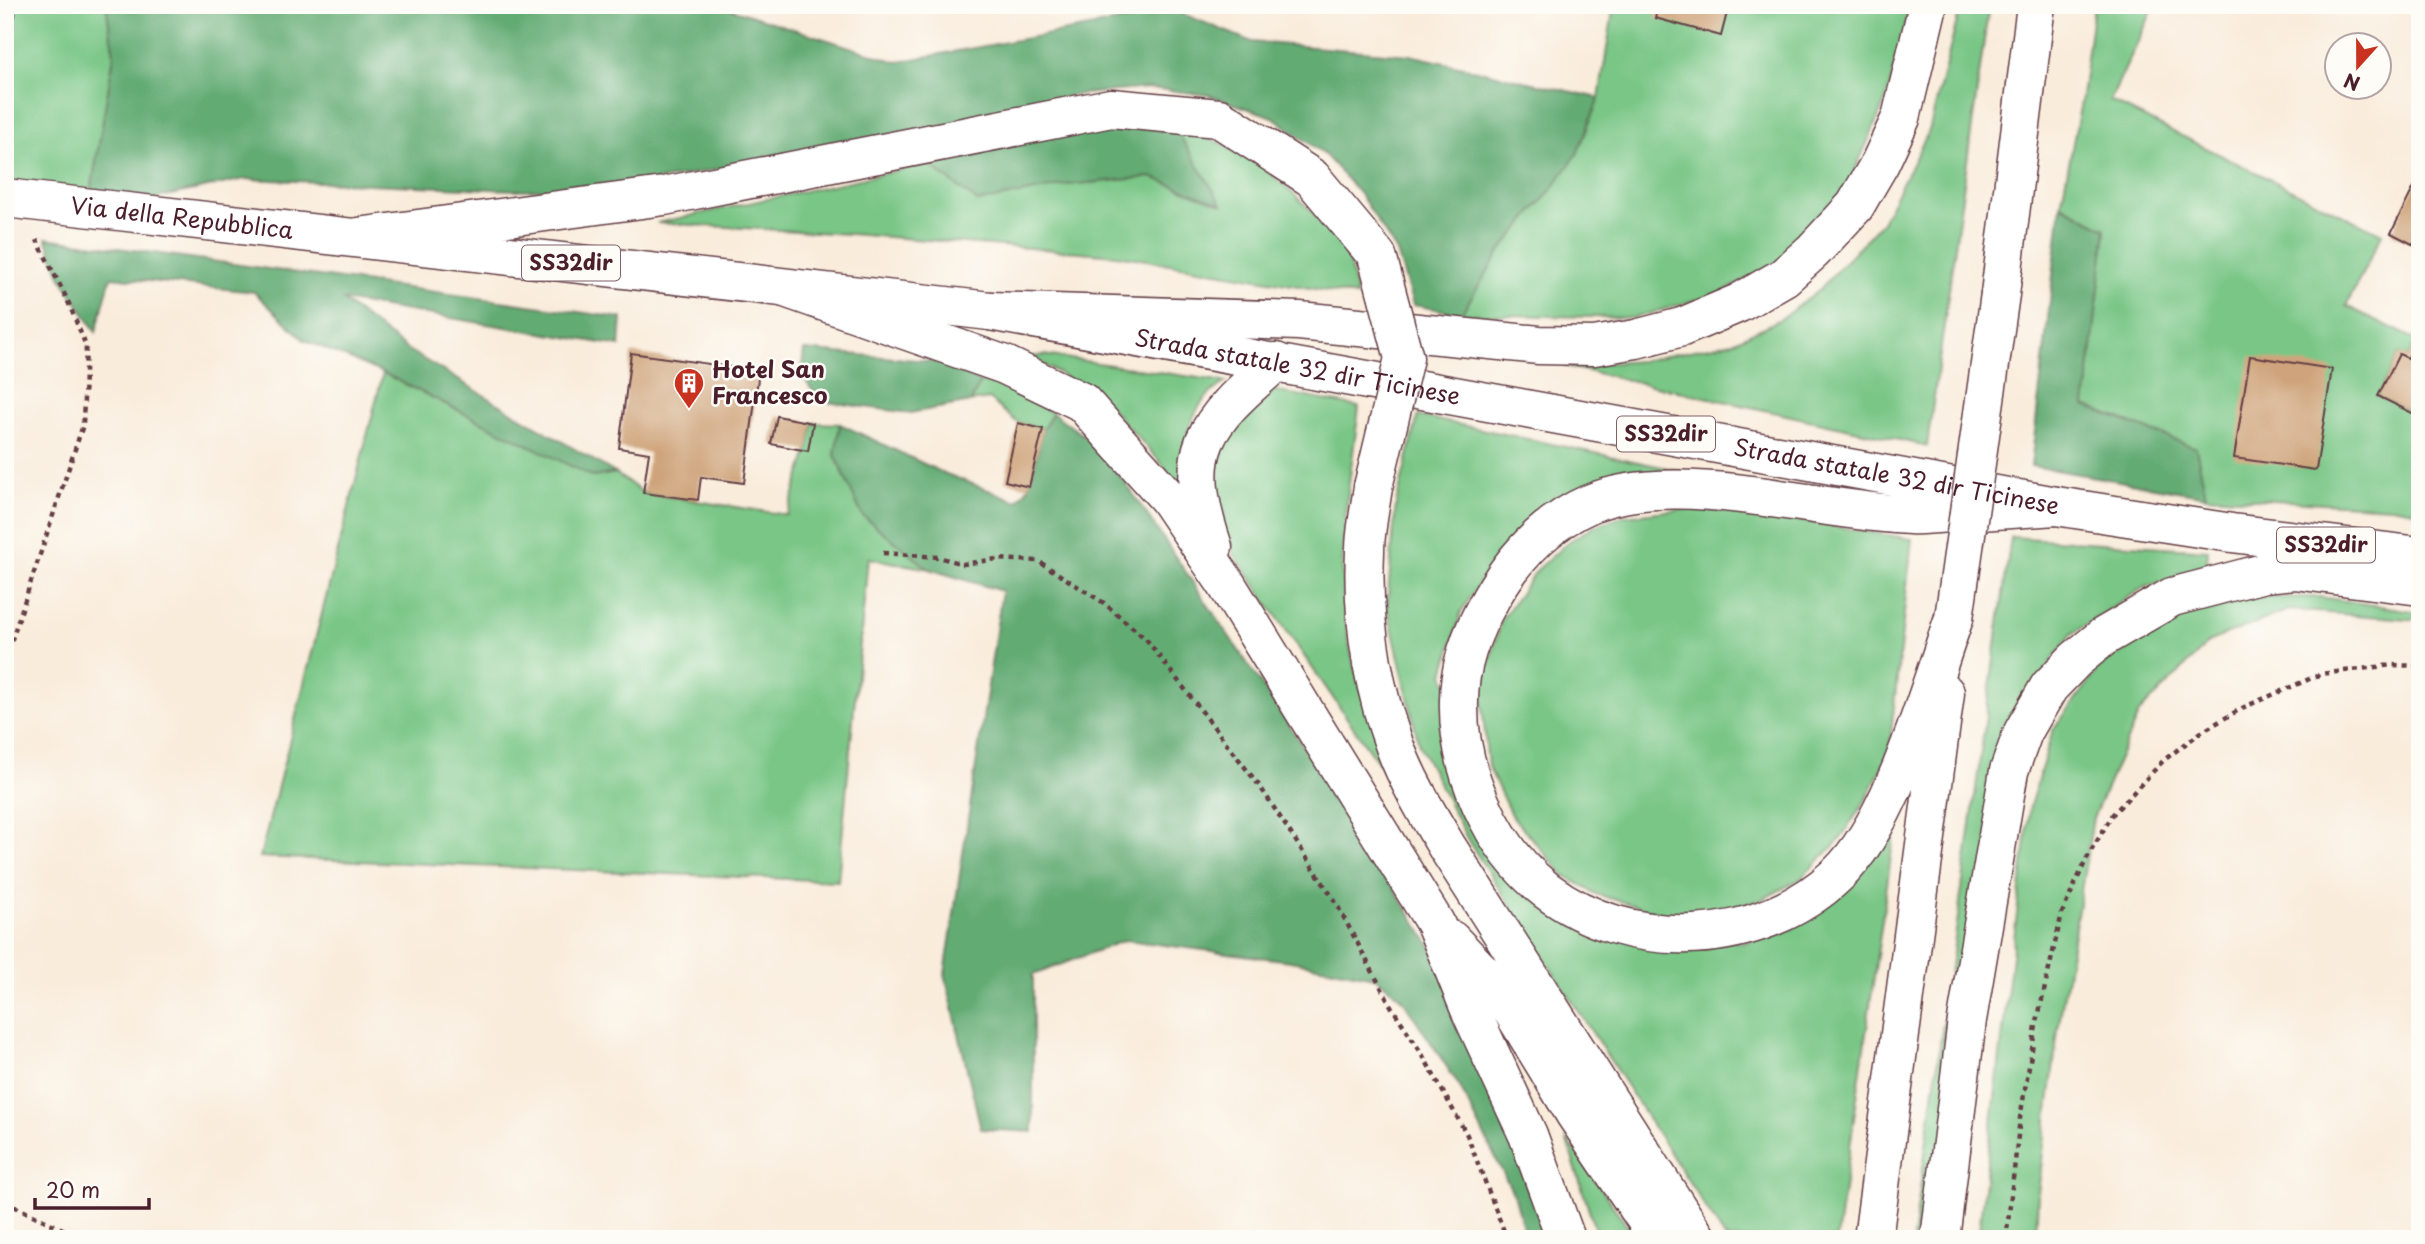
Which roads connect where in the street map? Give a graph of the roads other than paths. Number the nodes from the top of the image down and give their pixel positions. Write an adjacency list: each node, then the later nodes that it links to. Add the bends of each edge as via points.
1 (1928, 5): 6 (main road, via 1901,118 1855,206 1784,277 1739,303 1682,327 1594,346 1539,345 1299,321)
2 (2036, 5): 12 (main road, bridge)
3 (11, 199): 4 (main road, Via della Repubblica / SS32dir)
4 (358, 237): 5 (main road, Strada statale 32 dir Ticinese / SS32dir); 16 (main road, bridge, via 664,196 1111,108 1219,118 1312,178 1377,256 1404,358 1373,488 1365,549 1365,609 1374,671 1395,746 1447,847)
5 (785, 288): 6 (main road, Strada statale 32 dir Ticinese / SS32dir); 10 (main road, via 1005,365 1082,402 1168,498)
6 (990, 311): 7 (main road, Strada statale 32 dir Ticinese / SS32dir)
7 (1276, 362): 8 (main road, Strada statale 32 dir Ticinese / SS32dir); 10 (main road, via 1232,400 1210,429 1199,455 1197,490)
8 (2056, 506): 9 (main road, Strada statale 32 dir Ticinese / SS32dir); 12 (main road, via 1912,515 1719,491 1673,490 1623,494 1588,504 1542,533 1519,556 1469,642 1458,698 1461,741 1476,794 1518,863 1546,890 1585,912 1624,928 1666,935 1709,934 1749,926 1798,904 1838,874 1874,828 1906,754)
9 (2420, 556)
10 (1225, 582): 13 (main road)
11 (2420, 586): 18 (main road, via 2295,570 2264,573 2172,597 2103,637 2049,687 2023,732 2009,771 1967,1020)
12 (1954, 618): 17 (main road)
13 (1435, 923): 14 (main road, via 1528,1135); 15 (main road, via 1501,992)
14 (1566, 1239)
15 (1659, 1239)
16 (1697, 1239)
17 (1873, 1239)
18 (1940, 1239)

